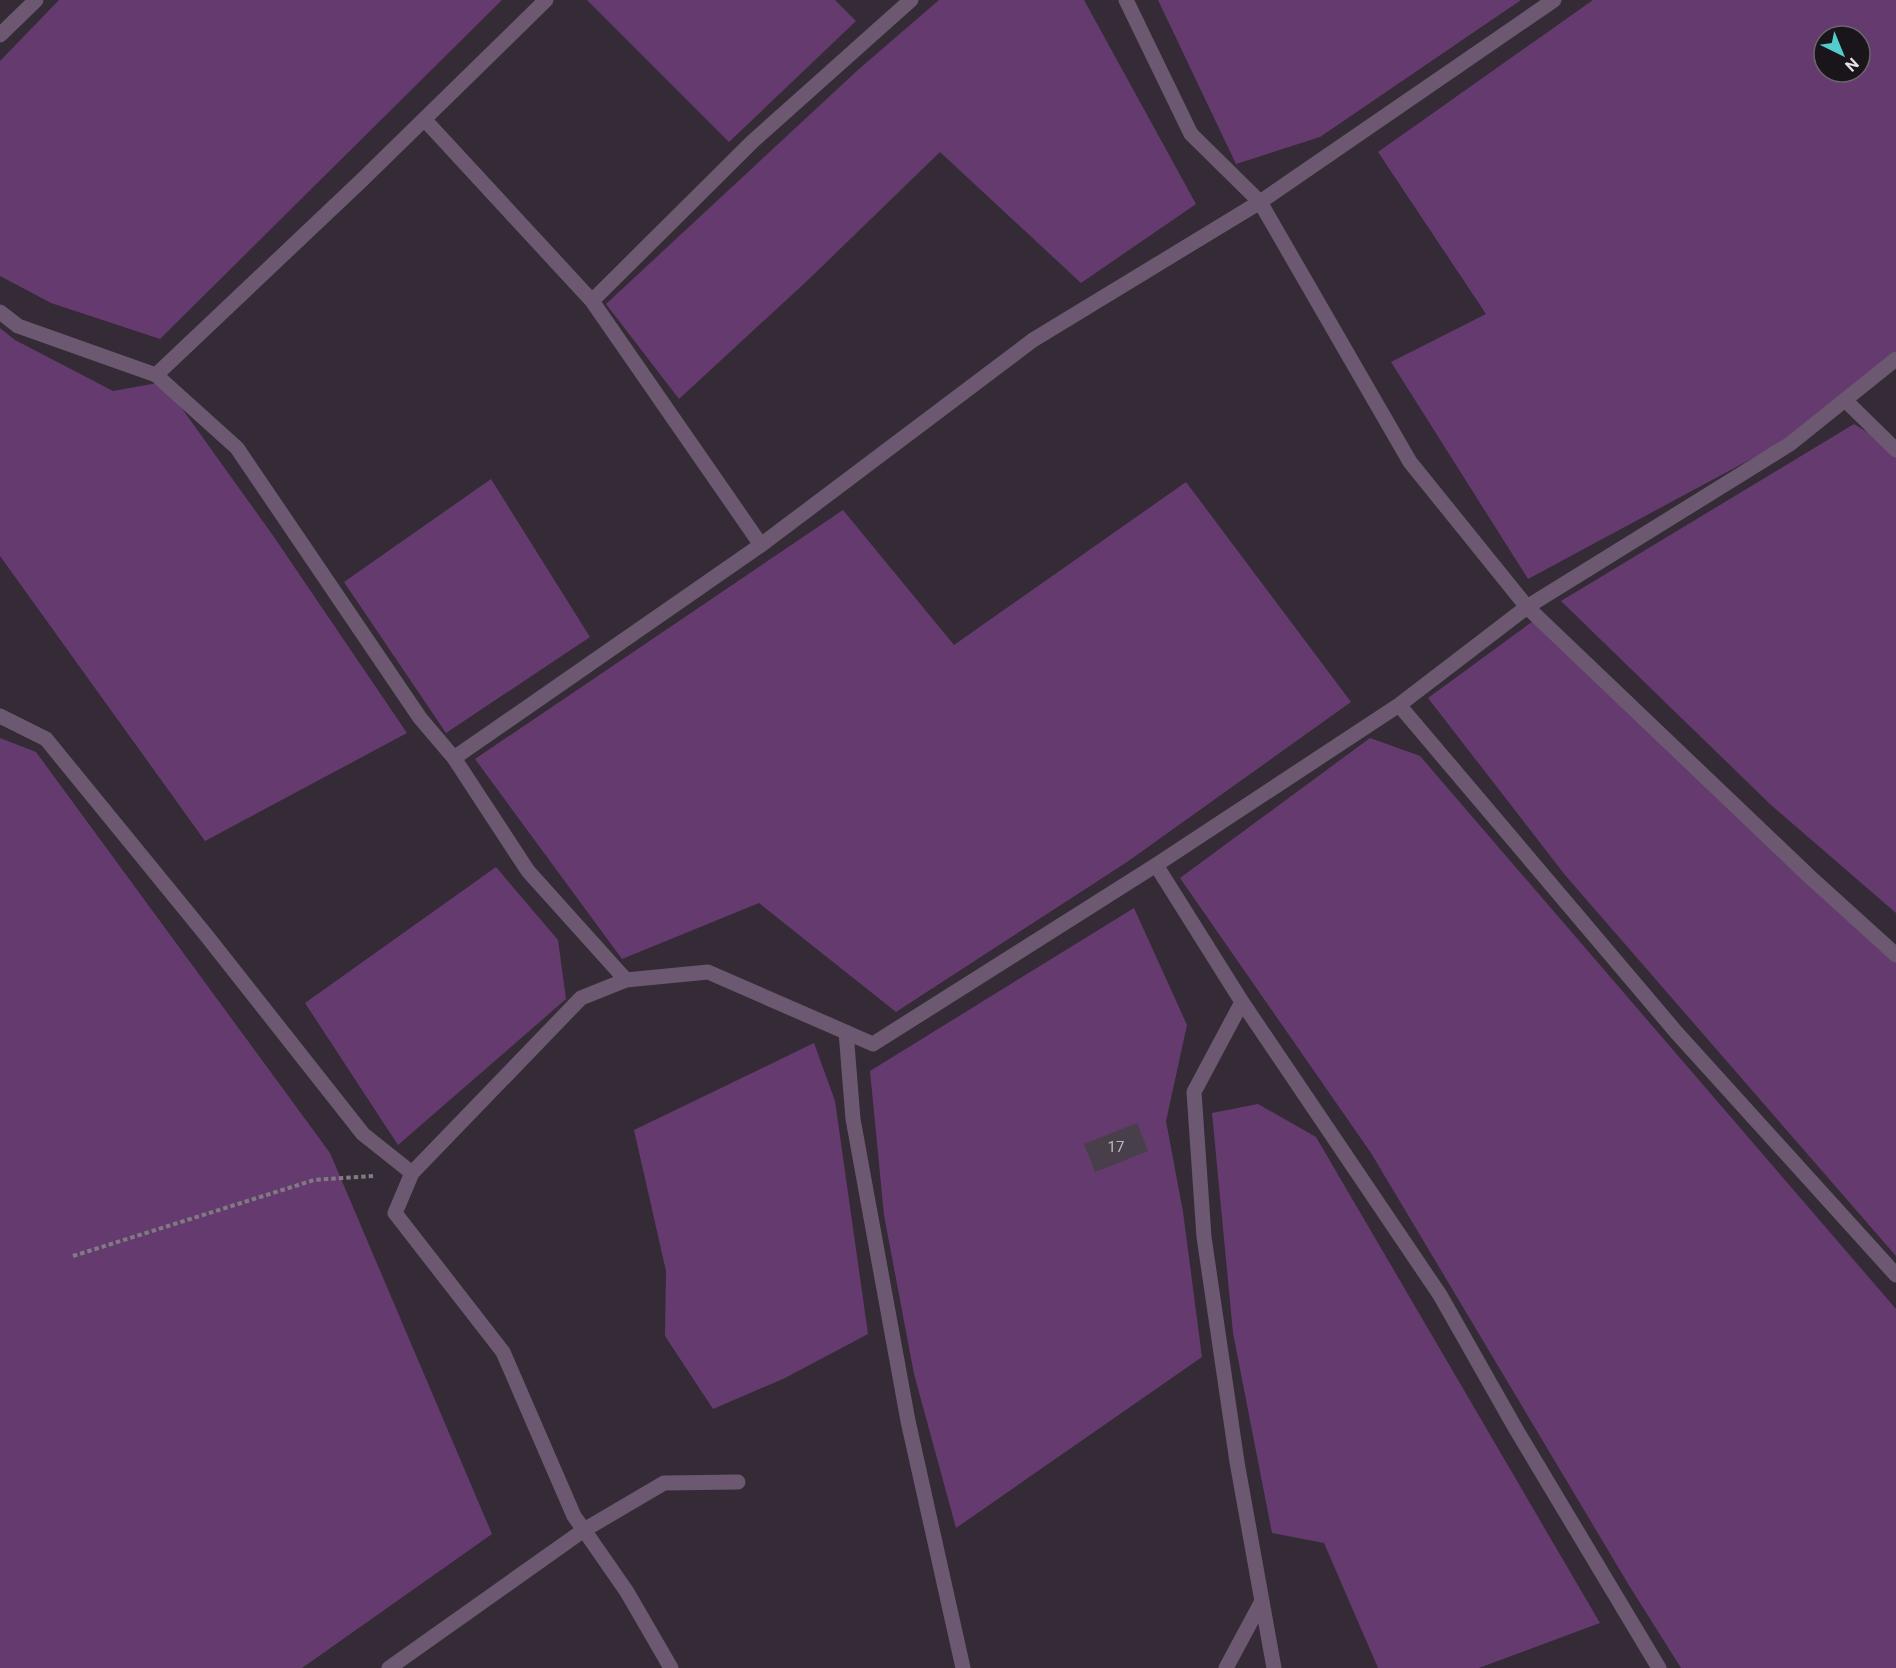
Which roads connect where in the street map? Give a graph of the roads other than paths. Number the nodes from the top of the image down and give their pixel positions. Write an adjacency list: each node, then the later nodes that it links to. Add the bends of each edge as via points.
1 (36, 0): 6 (street)
2 (546, 0): 7 (street)
3 (910, 0): 9 (street, via 752,142)
4 (1126, 0): 8 (street, via 1191,134)
5 (1554, 0): 8 (street)
6 (0, 36)
7 (424, 119): 9 (street); 12 (street)
8 (1260, 202): 15 (street, via 1033,340); 16 (street, via 1410,462)
9 (592, 301): 15 (street)
10 (0, 312): 12 (street, via 18,326)
11 (1896, 359): 13 (street)
12 (156, 375): 19 (street, via 237,448 420,718)
13 (1845, 400): 14 (street); 16 (street, via 1790,444)
14 (1896, 450)
15 (761, 545): 19 (street)
16 (1527, 607): 17 (street); 21 (street)
17 (1399, 705): 20 (street); 26 (street, via 1676,1032)
18 (0, 716): 25 (street, via 46,739 363,1134)
19 (454, 758): 22 (street, via 528,871)
20 (1156, 865): 23 (street); 24 (street, via 873,1044)
21 (1896, 955)
22 (626, 980): 24 (street, via 708,972); 25 (street, via 581,998)
23 (1242, 1002): 29 (street, via 1194,1092 1204,1237); 35 (street, via 1440,1296)
24 (846, 1032): 32 (street, via 853,1119 908,1421)
25 (412, 1173): 28 (street, via 395,1213 503,1352 574,1516)
26 (1896, 1275)
27 (738, 1482): 28 (street, via 664,1483)
28 (584, 1530): 30 (street); 31 (street, via 627,1592)
29 (1262, 1601): 33 (street); 34 (street)
30 (389, 1668)
31 (671, 1668)
32 (963, 1668)
33 (1226, 1668)
34 (1274, 1668)
35 (1659, 1668)

